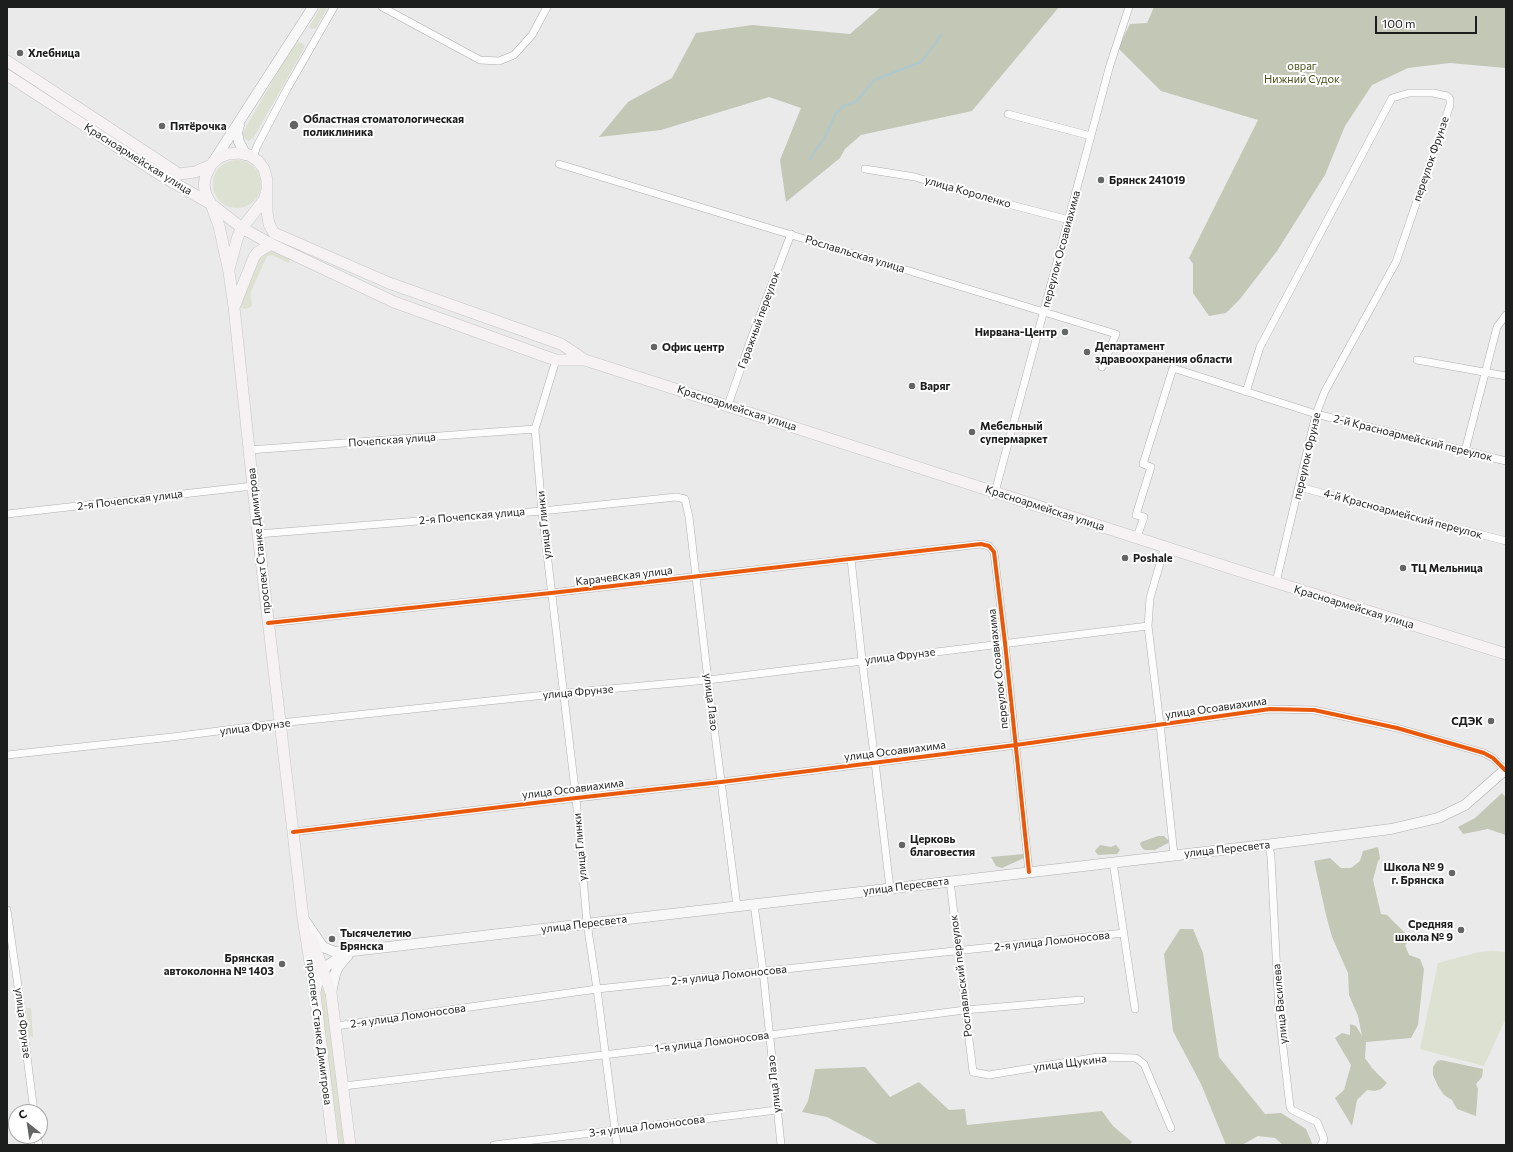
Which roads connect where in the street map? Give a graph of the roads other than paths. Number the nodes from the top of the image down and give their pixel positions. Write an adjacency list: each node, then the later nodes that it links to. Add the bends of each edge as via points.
1 (313, 7): 9 (main road)
2 (334, 7): 11 (street)
3 (382, 7): 5 (street, via 480,60 498,61 514,55 532,35)
4 (1129, 7): 10 (street, переулок Осоавиахима)
5 (547, 9)
6 (7, 61): 13 (main road, Красноармейская улица, via 179,174 195,172)
7 (7, 75): 16 (main road, Красноармейская улица, via 162,176)
8 (1008, 114): 10 (street)
9 (241, 120): 11 (main road, via 237,133 239,142); 13 (main road)
10 (1091, 136): 18 (street, переулок Осоавиахима)
11 (249, 156): 13 (main road, via 228,154 218,158); 15 (main road, via 258,161 264,169)
12 (560, 164): 20 (street, Рославльская улица)
13 (211, 165): 16 (main road, via 204,185 206,195)
14 (865, 169): 18 (street, улица Короленко, via 915,177)
15 (267, 190): 17 (main road, via 264,200); 27 (main road, via 266,212 274,233 389,283 562,344)
16 (215, 207): 17 (main road, via 228,215 238,216); 19 (main road); 22 (main road)
17 (257, 208): 19 (main road)
18 (1069, 220): 24 (street, переулок Осоавиахима)
19 (242, 228): 21 (main road); 22 (main road)
20 (791, 234): 24 (street, Рославльская улица); 33 (street, Гаражный переулок)
21 (271, 244): 23 (main road, проспект Станке Димитрова, via 258,252 254,258); 26 (main road, via 394,302)
22 (229, 272): 23 (main road, проспект Станке Димитрова)
23 (234, 307): 36 (main road, проспект Станке Димитрова)
24 (1044, 312): 29 (street, Рославльская улица, via 1116,334); 41 (street, переулок Осоавиахима)
25 (1506, 315): 30 (street, via 1497,327)
26 (556, 360): 27 (main road); 35 (street)
27 (585, 360): 33 (main road, Красноармейская улица)
28 (1417, 360): 30 (street)
29 (1102, 367)
30 (1486, 372): 31 (street); 37 (street)
31 (1506, 376)
32 (1246, 392): 34 (street, 2-й Красноармейский переулок); 34 (street, переулок Фрунзе, via 1260,347 1392,98 1409,93 1447,96 1450,105 1396,262 1325,391); 46 (street, 2-й Красноармейский переулок, via 1173,368 1143,464 1151,467 1136,515 1144,517)
33 (728, 405): 41 (main road, Красноармейская улица)
34 (1316, 414): 37 (street, 2-й Красноармейский переулок); 40 (street, переулок Фрунзе)
35 (535, 429): 36 (street, Почепская улица); 43 (street, улица Глинки)
36 (249, 450): 39 (main road, проспект Станке Димитрова)
37 (1465, 451): 38 (street, 2-й Красноармейский переулок)
38 (1506, 461)
39 (253, 486): 44 (street, 2-я Почепская улица); 45 (main road, проспект Станке Димитрова)
40 (1299, 487): 47 (street, 4-й Красноармейский переулок); 52 (street, переулок Фрунзе)
41 (995, 492): 46 (main road, Красноармейская улица)
42 (685, 499): 43 (street, 2-я Почепская улица, via 676,497); 51 (street, улица Лазо)
43 (542, 510): 45 (street, 2-я Почепская улица); 53 (street, улица Глинки)
44 (7, 514)
45 (258, 534): 54 (main road, проспект Станке Димитрова)
46 (1137, 537): 49 (main road, Красноармейская улица)
47 (1506, 541)
48 (981, 544): 50 (street, Карачевская улица); 56 (street, переулок Осоавиахима, via 989,546 994,552)
49 (1165, 546): 52 (main road, Красноармейская улица); 55 (street, via 1150,598)
50 (851, 559): 51 (street, Карачевская улица); 58 (street)
51 (695, 577): 53 (street, Карачевская улица); 59 (street, улица Лазо)
52 (1276, 582): 57 (main road, Красноармейская улица)
53 (551, 593): 54 (street, Карачевская улица); 60 (street, улица Глинки)
54 (268, 623): 61 (main road, проспект Станке Димитрова)
55 (1148, 626): 56 (street, улица Фрунзе); 62 (street)
56 (1005, 642): 58 (street, улица Фрунзе); 63 (street, переулок Осоавиахима)
57 (1506, 654)
58 (862, 660): 59 (street, улица Фрунзе); 65 (street)
59 (708, 680): 60 (street, улица Фрунзе); 67 (street, улица Лазо)
60 (564, 693): 61 (street, улица Фрунзе); 68 (street, улица Глинки)
61 (280, 723): 64 (street, улица Фрунзе); 69 (main road, проспект Станке Димитрова)
62 (1160, 724): 63 (street, улица Осоавиахима); 66 (street, улица Осоавиахима, via 1270,709 1314,710 1397,728 1484,753); 71 (street)
63 (1016, 745): 65 (street, улица Осоавиахима); 73 (street, переулок Осоавиахима)
64 (7, 755)
65 (875, 762): 67 (street, улица Осоавиахима); 75 (street)
66 (1505, 769): 70 (main road, улица Пересвета, via 1465,805 1438,818 1391,829)
67 (721, 782): 68 (street, улица Осоавиахима); 77 (street, улица Лазо)
68 (576, 798): 69 (street, улица Осоавиахима); 80 (street, улица Глинки)
69 (293, 832): 79 (main road, проспект Станке Димитрова)
70 (1269, 844): 71 (main road, улица Пересвета); 106 (street, улица Василева, via 1279,1013 1290,1107 1317,1122 1324,1140)
71 (1174, 855): 72 (main road, улица Пересвета)
72 (1113, 862): 73 (main road, улица Пересвета); 81 (street)
73 (1029, 872): 74 (main road, улица Пересвета)
74 (950, 881): 75 (main road, улица Пересвета); 83 (street, Рославльский переулок)
75 (890, 888): 76 (main road, улица Пересвета)
76 (754, 904): 77 (main road, улица Пересвета); 85 (street, улица Лазо)
77 (737, 906): 80 (main road, улица Пересвета)
78 (7, 910): 97 (street, улица Фрунзе)
79 (304, 918): 82 (main road, улица Пересвета, via 323,947 335,952); 84 (main road, проспект Станке Димитрова); 88 (main road, проспект Станке Димитрова)
80 (587, 923): 82 (main road, улица Пересвета); 86 (street, улица Глинки)
81 (1124, 933): 83 (street, 2-я улица Ломоносова); 90 (street)
82 (353, 951): 84 (main road); 87 (main road, via 338,967)
83 (958, 952): 85 (street, 2-я улица Ломоносова); 91 (street, Рославльский переулок)
84 (323, 970): 87 (main road, проспект Станке Димитрова); 88 (main road, via 319,975)
85 (763, 971): 86 (street, 2-я улица Ломоносова); 93 (street, улица Лазо)
86 (597, 989): 92 (street, 2-я улица Ломоносова); 94 (street, улица Глинки)
87 (331, 993): 92 (main road, проспект Станке Димитрова)
88 (315, 994): 101 (main road, проспект Станке Димитрова)
89 (1081, 1000): 91 (street, 1-я улица Ломоносова)
90 (1135, 1009)
91 (965, 1010): 93 (street, 1-я улица Ломоносова); 95 (street, Рославльский переулок)
92 (336, 1026): 96 (main road, проспект Станке Димитрова)
93 (770, 1035): 94 (street, 1-я улица Ломоносова); 98 (street, улица Лазо)
94 (606, 1054): 96 (street, 1-я улица Ломоносова); 100 (street, улица Глинки)
95 (972, 1072): 99 (street, улица Щукина, via 989,1075 1098,1057 1136,1058 1144,1064)
96 (344, 1086): 102 (main road, проспект Станке Димитрова)
97 (33, 1104)
98 (777, 1110): 100 (street, 3-я улица Ломоносова); 105 (street, улица Лазо)
99 (1171, 1128)
100 (616, 1130): 103 (street, 3-я улица Ломоносова); 104 (street, улица Глинки)
101 (333, 1145)
102 (350, 1145)
103 (494, 1145)
104 (617, 1145)
105 (781, 1145)
106 (1321, 1145)

